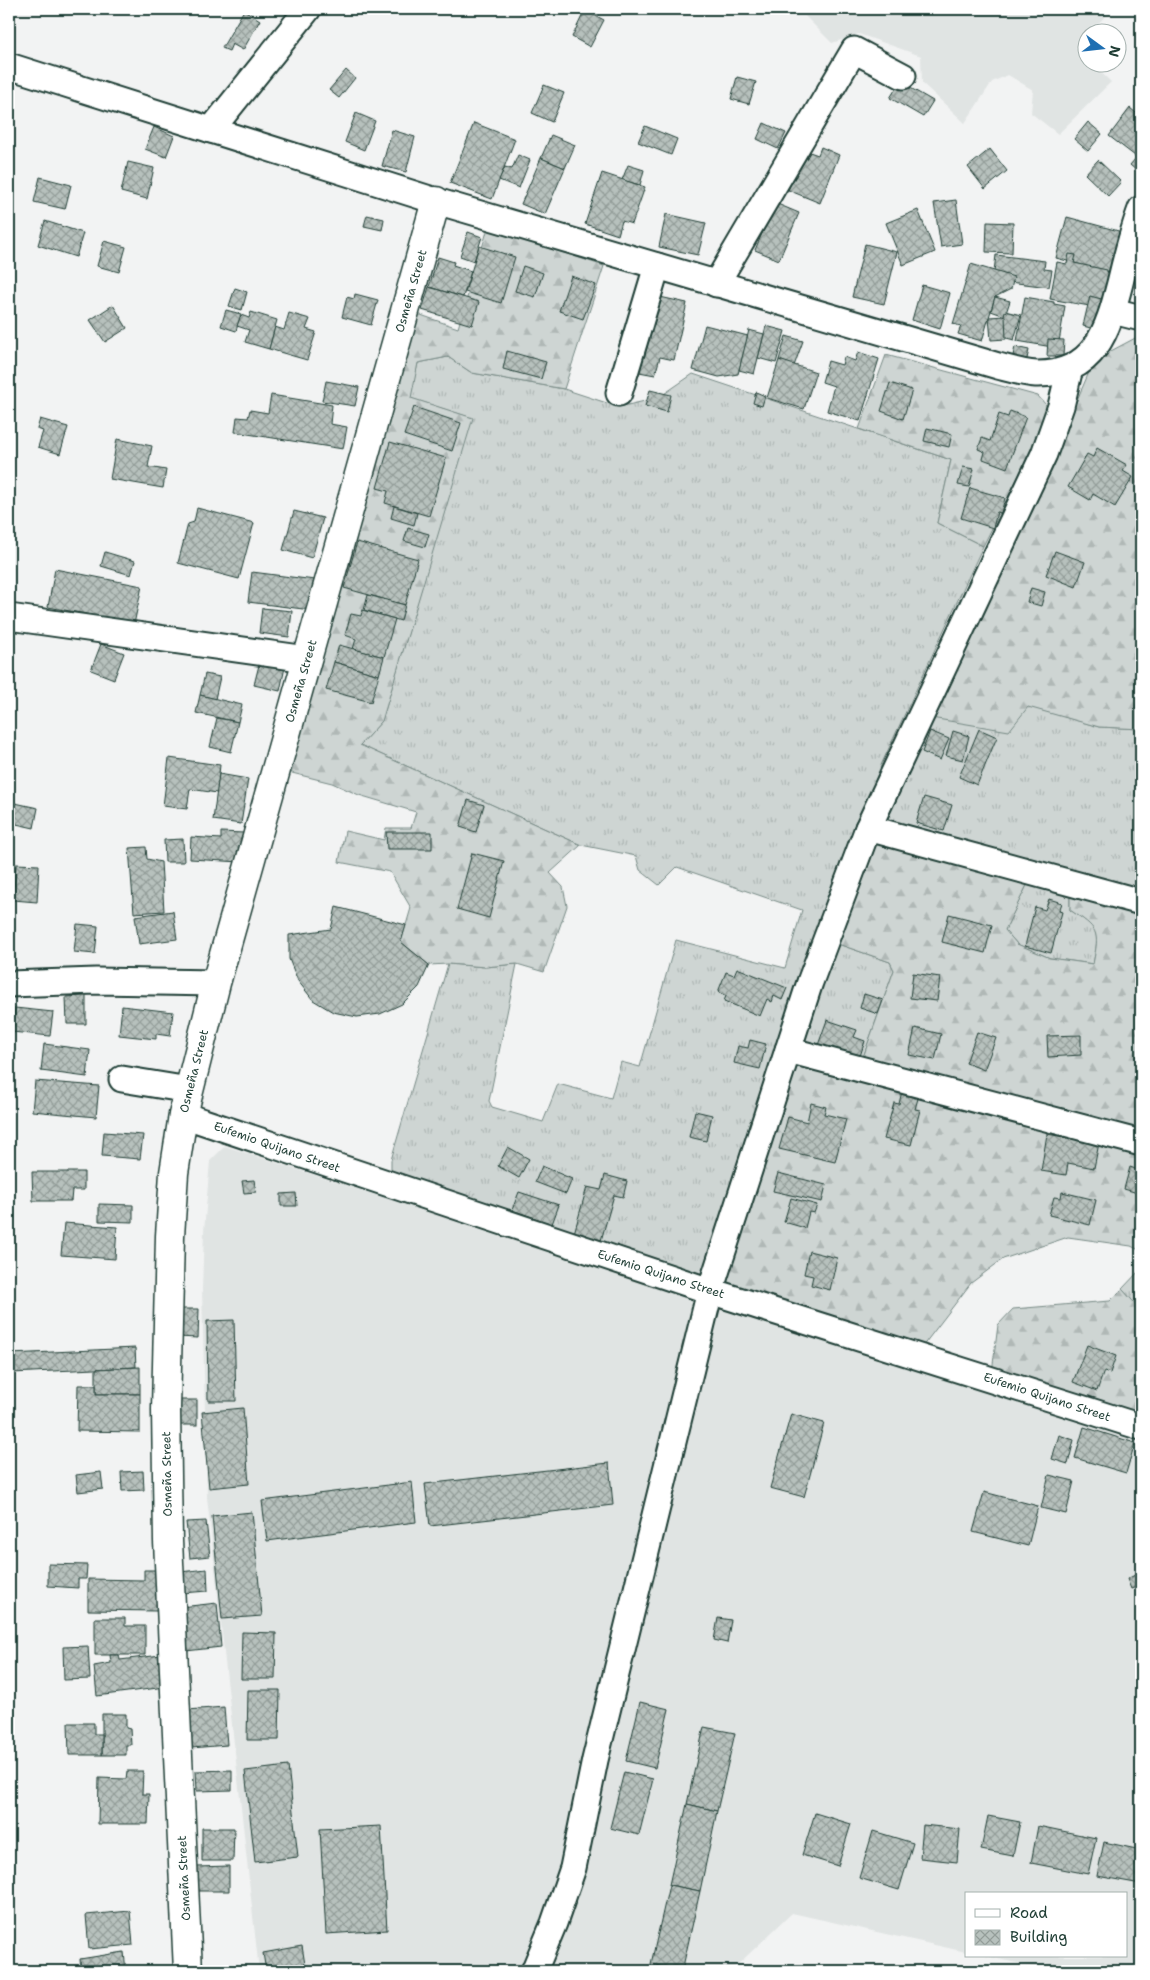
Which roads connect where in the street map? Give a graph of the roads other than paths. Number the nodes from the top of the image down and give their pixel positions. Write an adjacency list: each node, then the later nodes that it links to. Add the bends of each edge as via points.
1 (308, 9): 4 (street)
2 (9, 66): 4 (street)
3 (903, 76): 9 (street, via 854,50)
4 (211, 130): 5 (street)
5 (436, 201): 8 (street); 15 (main road, Osmeña Street)
6 (1141, 210): 7 (street)
7 (1136, 243): 10 (street)
8 (657, 266): 9 (street); 13 (street)
9 (716, 284): 12 (street, via 998,366 1035,374)
10 (1113, 310): 11 (street); 12 (street, via 1100,340 1083,361)
11 (1141, 318)
12 (1070, 368): 16 (street, via 1044,454)
13 (619, 393)
14 (9, 617): 15 (street)
15 (307, 659): 18 (main road, Osmeña Street)
16 (868, 828): 17 (street); 20 (street)
17 (1141, 902)
18 (216, 983): 19 (street, via 96,981); 22 (main road, Osmeña Street)
19 (9, 984)
20 (788, 1050): 23 (street); 24 (street)
21 (122, 1079): 22 (street, Eufemio Quijano Street)
22 (186, 1102): 24 (street, Eufemio Quijano Street); 26 (main road, Osmeña Street, via 174,1173 166,1410 169,1551)
23 (1141, 1143)
24 (710, 1291): 25 (street, Eufemio Quijano Street); 27 (street, via 595,1760 572,1868)
25 (1141, 1427)
26 (188, 1971)
27 (534, 1971)

